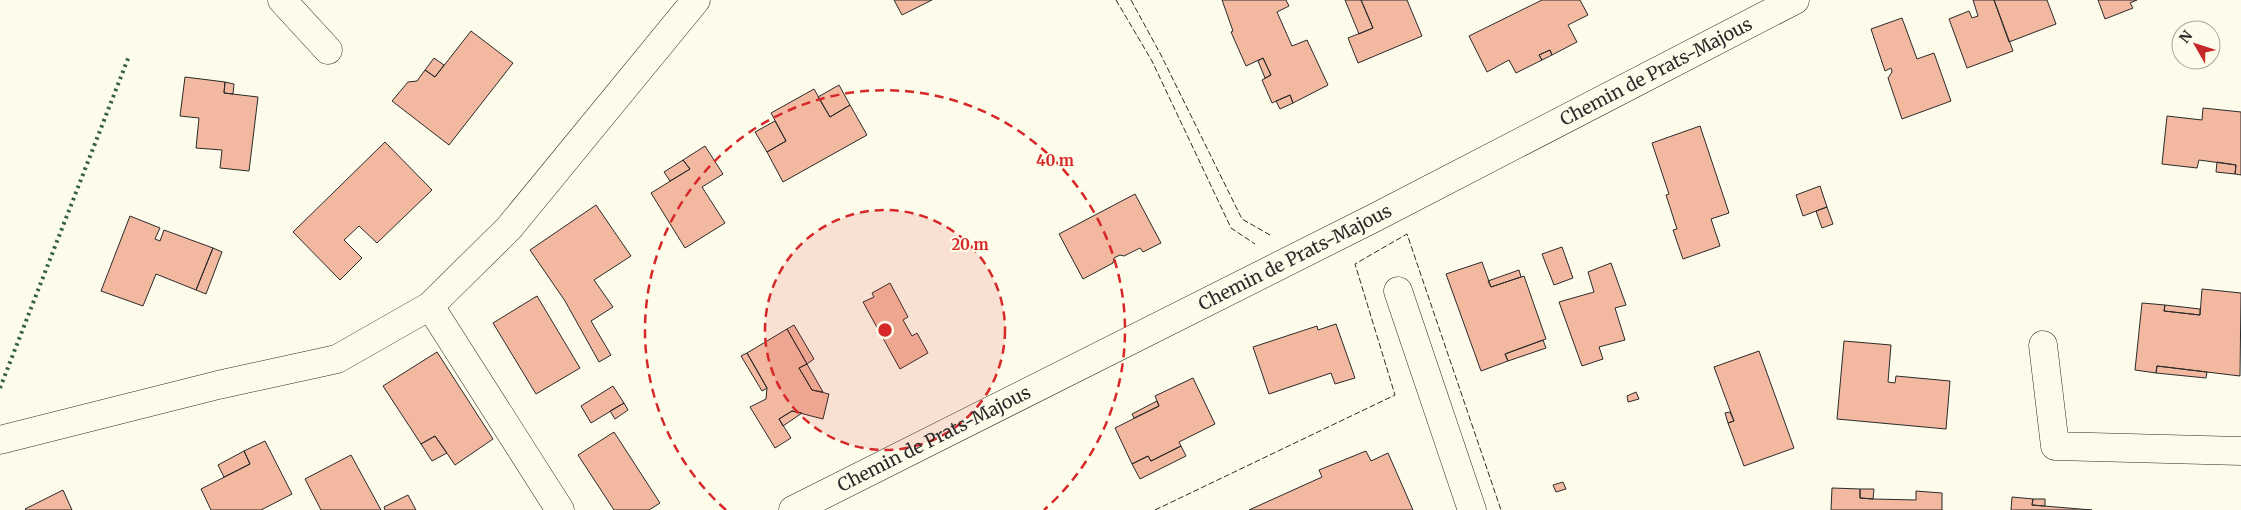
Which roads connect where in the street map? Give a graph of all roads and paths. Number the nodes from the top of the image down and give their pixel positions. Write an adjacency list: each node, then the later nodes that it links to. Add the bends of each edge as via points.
1 (282, 0): 4 (street)
2 (696, 0): 6 (street, via 509,228)
3 (1795, 0): 11 (street, Chemin de Prats-Majous, via 1374,218)
4 (328, 50)
5 (1398, 291): 12 (street)
6 (430, 306): 8 (street, via 337,359); 10 (street)
7 (2044, 346): 9 (street, via 2054,446)
8 (0, 440)
9 (2241, 451)
10 (560, 510)
11 (793, 510)
12 (1472, 510)

